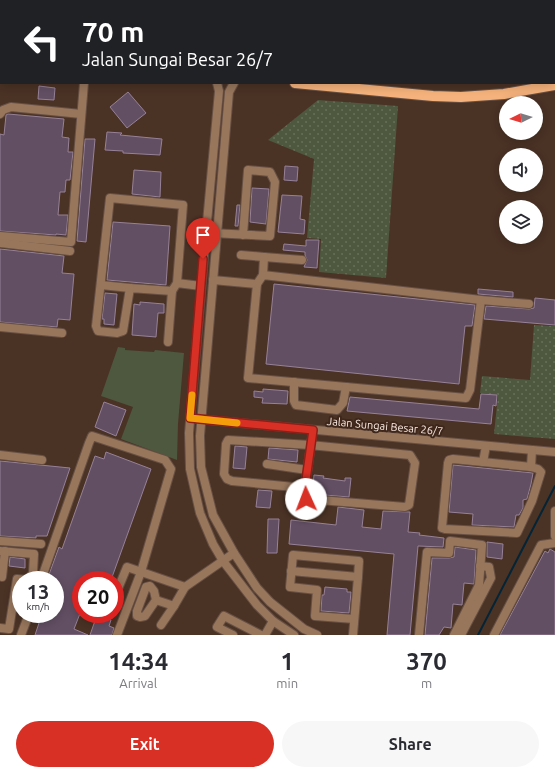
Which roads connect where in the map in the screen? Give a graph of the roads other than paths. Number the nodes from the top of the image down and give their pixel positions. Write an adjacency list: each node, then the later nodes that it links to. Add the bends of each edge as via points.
1 (84, 84): 7 (street)
2 (217, 84): 8 (street, via 219,92)
3 (234, 84): 9 (street, via 230,92)
4 (306, 84): 5 (main road, via 462,97 504,94)
5 (555, 85)
6 (0, 114): 7 (street, via 12,107)
7 (81, 114): 11 (street, via 71,242)
8 (206, 233): 9 (street); 22 (street)
9 (217, 233): 10 (street); 18 (street)
10 (243, 235): 10 (street, via 270,236 275,182 270,172 248,170)
11 (0, 236)
12 (0, 243): 13 (street)
13 (70, 251)
14 (241, 255): 15 (street)
15 (264, 257): 16 (street); 17 (street)
16 (302, 260)
17 (263, 275): 20 (street); 25 (street)
18 (213, 280): 20 (street); 33 (street)
19 (178, 283): 21 (street, via 184,205 110,198); 22 (street); 24 (street)
20 (257, 284): 30 (street, via 248,378)
21 (101, 285): 23 (street); 23 (street, via 96,326 98,331 117,333 123,331)
22 (201, 286): 32 (street)
23 (130, 288): 24 (street)
24 (172, 291): 29 (street)
25 (481, 300): 26 (street); 31 (street, via 470,390 466,398)
26 (529, 304)
27 (0, 328): 28 (street)
28 (62, 333)
29 (168, 342)
30 (294, 382): 31 (street); 31 (street, via 296,405 337,410 343,403)
31 (346, 387)
32 (190, 418): 33 (street, Jalan Sungai Besar 26/7); 55 (street, via 190,469 198,506)
33 (201, 419): 34 (street, Jalan Sungai Besar 26/7); 54 (street, via 201,467 213,515)
34 (313, 430): 35 (street, Jalan Sungai Besar 26/7); 36 (street)
35 (412, 439): 37 (street, Jalan Sungai Besar 26/7); 41 (street)
36 (310, 445): 41 (street); 46 (street); 47 (street, via 228,440 226,444 226,479)
37 (486, 446): 38 (street, Jalan Sungai Besar 26/7); 43 (street)
38 (532, 450): 39 (street, Jalan Sungai Besar 26/7); 45 (street)
39 (555, 452)
40 (0, 455): 42 (street)
41 (410, 455): 47 (street, via 414,463 409,505 405,507 306,499)
42 (42, 460)
43 (483, 462): 45 (street); 45 (street, via 449,460 442,528 517,533 532,501 541,472)
44 (267, 464): 46 (street)
45 (531, 467)
46 (307, 470): 47 (street)
47 (304, 488)
48 (555, 512): 49 (street)
49 (555, 536)
50 (0, 541): 52 (street)
51 (555, 543): 87 (street, via 541,545)
52 (40, 544)
53 (2, 551): 57 (street, via 34,554); 62 (street)
54 (234, 553): 55 (street); 82 (street, via 257,588 270,602 304,629)
55 (223, 561): 65 (street); 71 (street, via 257,605)
56 (480, 566): 84 (street, via 482,545 450,541 449,553 427,552); 85 (street, via 479,584); 86 (street, via 489,567 491,578)
57 (33, 571)
58 (44, 571): 60 (street, via 92,436 165,460 171,469)
59 (291, 571): 63 (street); 63 (street, via 293,555 359,561); 70 (street, via 290,587 317,590 315,616)
60 (140, 572): 61 (street, via 127,567); 65 (street); 67 (street)
61 (124, 574)
62 (1, 577): 64 (street)
63 (358, 577): 70 (street)
64 (12, 578)
65 (185, 587): 68 (street)
66 (156, 600): 68 (street)
67 (124, 604)
68 (174, 606): 74 (street)
69 (12, 610): 75 (street, via 9,629)
70 (354, 619): 83 (street)
71 (273, 621): 80 (street); 81 (street)
72 (26, 623): 76 (street)
73 (118, 623): 77 (street)
74 (161, 625)
75 (0, 628)
76 (21, 635)
77 (117, 635)
78 (233, 635): 79 (street, via 218,627 224,616)
79 (261, 635)
80 (265, 635)
81 (294, 635)
82 (318, 635)
83 (353, 635)
84 (419, 635)
85 (454, 635)
86 (461, 635)
87 (494, 635)

